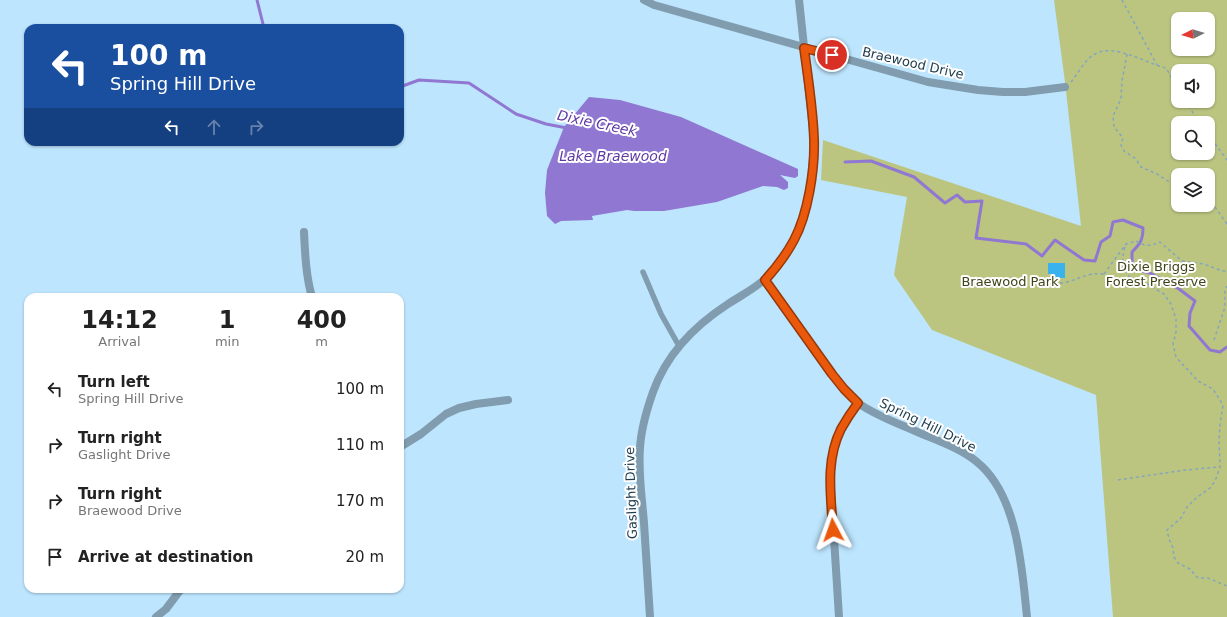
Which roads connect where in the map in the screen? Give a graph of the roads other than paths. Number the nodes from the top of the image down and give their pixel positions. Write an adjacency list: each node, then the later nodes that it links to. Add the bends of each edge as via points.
1 (644, 0): 3 (street, Braewood Drive)
2 (799, 0): 3 (street, Gaslight Drive)
3 (804, 48): 4 (street, Braewood Drive, via 928,82 978,90 1025,92); 7 (street, Gaslight Drive, via 814,139 814,159 807,202 794,239 777,267)
4 (1065, 87)
5 (304, 232): 8 (street)
6 (643, 272): 9 (lane)
7 (765, 280): 9 (street, Gaslight Drive, via 700,324); 11 (street, Spring Hill Drive, via 832,374)
8 (311, 293)
9 (679, 346): 15 (street, Gaslight Drive, via 653,391 644,420 640,447)
10 (508, 400): 12 (street, via 459,408 446,414)
11 (858, 403): 16 (street, via 837,440 830,476); 17 (street, Spring Hill Drive, via 881,416 964,452 988,472 1013,522 1021,561)
12 (404, 445)
13 (178, 593): 14 (street)
14 (156, 617)
15 (650, 617)
16 (839, 617)
17 (1027, 617)

